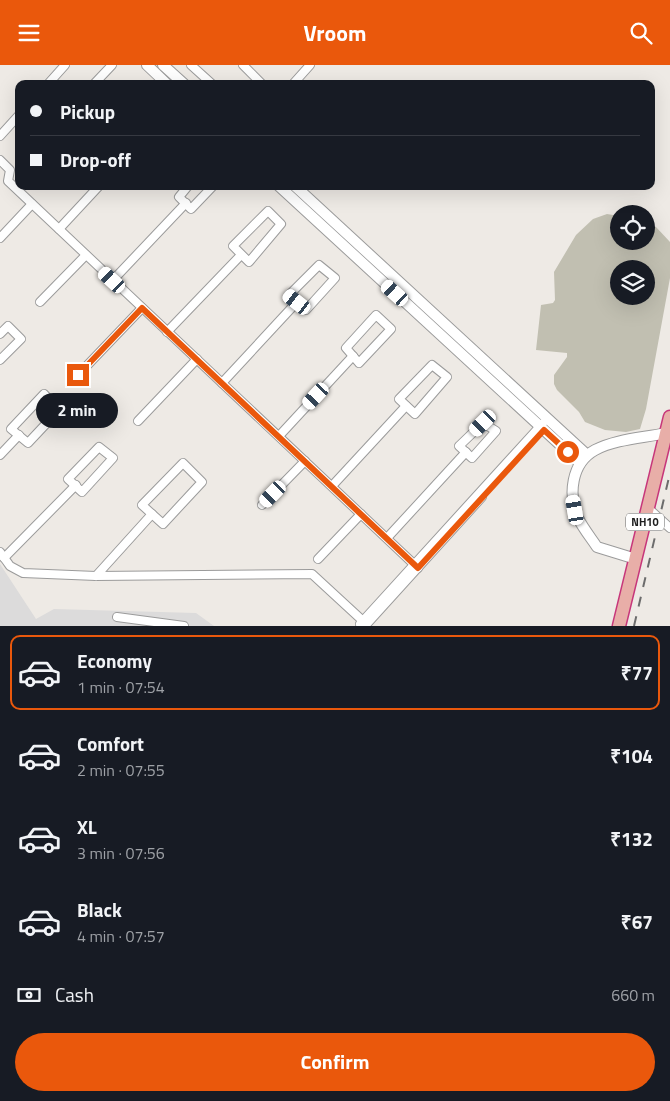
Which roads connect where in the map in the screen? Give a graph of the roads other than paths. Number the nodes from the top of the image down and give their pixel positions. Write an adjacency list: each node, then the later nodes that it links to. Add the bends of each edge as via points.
1 (65, 65): 8 (street)
2 (112, 65): 9 (street)
3 (147, 65): 10 (street)
4 (163, 65): 11 (street)
5 (192, 65): 12 (street)
6 (243, 65): 13 (street)
7 (310, 65): 14 (street)
8 (52, 80)
9 (98, 80)
10 (163, 80)
11 (180, 80)
12 (208, 80)
13 (258, 80)
14 (297, 80)
15 (15, 119): 16 (street)
16 (0, 136)
17 (0, 160): 19 (street)
18 (15, 167): 19 (street)
19 (10, 170): 20 (street, via 8,181)
20 (15, 188)
21 (17, 190): 28 (street)
22 (95, 190): 29 (street)
23 (184, 190): 27 (street, via 178,197)
24 (209, 190): 27 (street, via 192,209)
25 (282, 190): 47 (street)
26 (299, 190): 47 (street)
27 (186, 203): 33 (street)
28 (32, 204): 29 (street); 30 (street)
29 (59, 229): 31 (street)
30 (0, 238)
31 (86, 255): 33 (street); 34 (street)
32 (241, 255): 32 (street, via 233,246 268,211 281,224 249,262); 37 (street)
33 (112, 280): 36 (street)
34 (40, 302)
35 (297, 302): 35 (street, via 306,311 336,278 319,265 289,295); 43 (street)
36 (142, 308): 37 (street); 42 (street)
37 (167, 332): 40 (street)
38 (0, 334): 41 (street, via 8,326 21,339)
39 (353, 355): 39 (street, via 359,363 391,329 376,315 346,348); 50 (street)
40 (197, 359): 43 (street); 46 (street)
41 (0, 360)
42 (78, 375)
43 (222, 383): 50 (street)
44 (406, 406): 44 (street, via 415,414 447,377 432,365 399,399); 56 (street)
45 (670, 417): 48 (highway, NH10)
46 (138, 421)
47 (545, 424): 53 (street); 66 (street)
48 (666, 433): 53 (street, via 611,445); 58 (highway, NH10)
49 (19, 435): 49 (street, via 28,443 60,410 44,394 11,429); 52 (street)
50 (279, 437): 54 (street)
51 (466, 452): 51 (street, via 472,458 496,431 483,423 459,446); 62 (street)
52 (0, 455)
53 (583, 459): 65 (street, via 572,487 579,520 597,547)
54 (305, 461): 56 (street); 57 (street)
55 (76, 485): 55 (street, via 82,492 113,458 99,447 68,479); 63 (street)
56 (332, 487): 60 (street)
57 (262, 505)
58 (648, 508): 61 (street); 65 (highway, NH10)
59 (152, 514): 59 (street, via 162,524 202,482 183,463 142,505); 67 (street)
60 (361, 514): 62 (street); 64 (street)
61 (670, 528)
62 (387, 538): 66 (street)
63 (2, 555): 67 (street, via 13,569 20,572)
64 (318, 559)
65 (636, 559): 72 (highway, NH10)
66 (416, 566): 70 (street)
67 (96, 576): 70 (street, via 312,574)
68 (118, 617): 69 (street)
69 (155, 624): 71 (street)
70 (364, 624)
71 (184, 626)
72 (619, 626)

